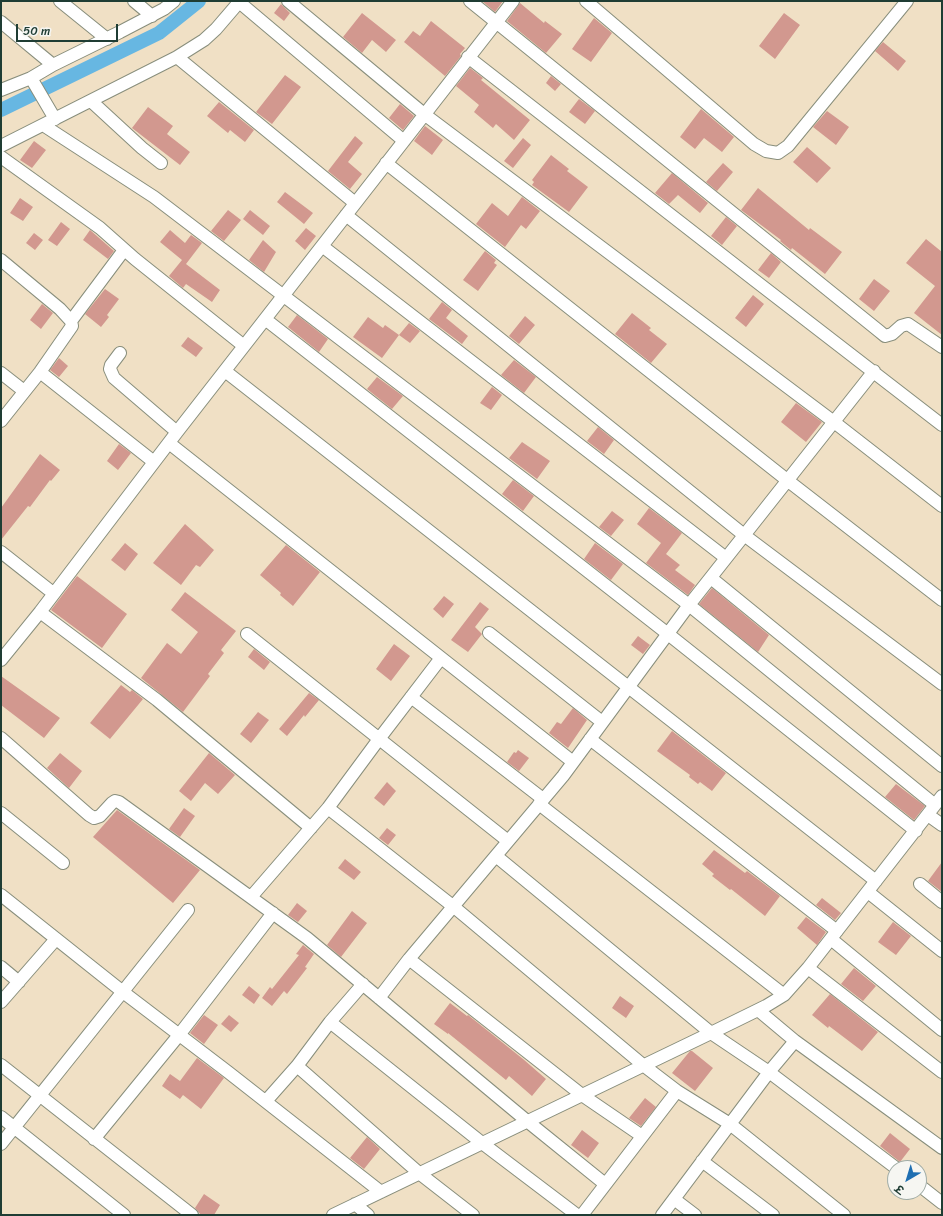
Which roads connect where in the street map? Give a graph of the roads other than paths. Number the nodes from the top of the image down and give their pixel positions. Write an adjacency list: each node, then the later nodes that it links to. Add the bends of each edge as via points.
1 (60, 1): 13 (street)
2 (134, 1): 10 (street)
3 (174, 1): 10 (street)
4 (288, 1): 20 (street)
5 (470, 1): 12 (street)
6 (513, 1): 12 (street)
7 (586, 1): 8 (street, via 754,144 766,151 778,153 788,146)
8 (907, 1)
9 (240, 2): 14 (street, via 216,30); 23 (street)
10 (152, 16): 13 (street)
11 (1, 22): 16 (street)
12 (496, 22): 15 (street); 37 (street, via 885,336 908,324)
13 (107, 39): 16 (street)
14 (177, 57): 19 (street); 28 (street)
15 (468, 57): 20 (street); 40 (street)
16 (53, 65): 17 (street)
17 (34, 83): 18 (street); 21 (street)
18 (1, 90)
19 (91, 101): 21 (street); 26 (street)
20 (424, 114): 23 (street); 45 (street)
21 (55, 119): 22 (street)
22 (43, 125): 24 (street); 33 (street, via 154,197)
23 (404, 141): 27 (street)
24 (1, 146)
25 (1, 157): 31 (street, via 100,228)
26 (161, 163)
27 (386, 163): 28 (street); 50 (street)
28 (355, 203): 29 (street)
29 (346, 215): 30 (street); 52 (street)
30 (322, 246): 33 (street); 54 (street)
31 (124, 250): 35 (street); 36 (street)
32 (1, 260): 35 (street, via 60,308)
33 (283, 296): 34 (street); 58 (street)
34 (265, 319): 36 (street); 62 (street)
35 (71, 321): 41 (street, via 72,326)
36 (244, 346): 39 (street)
37 (942, 347)
38 (120, 353): 47 (street, via 110,369 114,378)
39 (225, 371): 47 (street); 66 (street)
40 (874, 371): 45 (street); 46 (street)
41 (40, 372): 43 (street); 49 (street)
42 (1, 373): 43 (street)
43 (24, 391): 44 (street)
44 (1, 421)
45 (834, 422): 50 (street); 51 (street)
46 (942, 425)
47 (177, 432): 48 (street)
48 (169, 443): 49 (street); 64 (street)
49 (154, 462): 56 (street)
50 (787, 480): 52 (street); 57 (street)
51 (942, 506)
52 (744, 535): 54 (street); 65 (street)
53 (1, 552): 56 (street)
54 (726, 558): 55 (street)
55 (711, 578): 58 (street); 73 (street)
56 (53, 593): 59 (street)
57 (942, 600)
58 (690, 605): 62 (street); 75 (street)
59 (40, 612): 63 (street); 79 (street, via 157,700)
60 (489, 633): 68 (street)
61 (247, 634): 70 (street)
62 (668, 634): 66 (street); 80 (street)
63 (3, 652)
64 (440, 658): 67 (street); 72 (street)
65 (942, 684)
66 (629, 686): 68 (street); 84 (street)
67 (411, 696): 70 (street); 74 (street)
68 (602, 722): 71 (street)
69 (1, 738): 88 (street, via 89,815 94,818 100,816 112,803 119,802)
70 (379, 739): 76 (street); 81 (street)
71 (590, 739): 72 (street); 93 (street)
72 (572, 762): 74 (street)
73 (942, 766)
74 (541, 802): 81 (street); 102 (street)
75 (935, 805): 78 (street); 80 (street)
76 (328, 808): 79 (street); 90 (street)
77 (1, 813): 83 (street)
78 (942, 825)
79 (311, 828): 88 (street)
80 (916, 831): 84 (street)
81 (508, 841): 82 (street)
82 (496, 856): 90 (street); 108 (street)
83 (63, 863)
84 (876, 881): 86 (street)
85 (920, 884): 89 (street)
86 (868, 892): 93 (street); 95 (street)
87 (1, 895): 94 (street)
88 (251, 897): 92 (street)
89 (942, 902)
90 (454, 907): 96 (street); 112 (street)
91 (188, 910): 101 (street)
92 (273, 913): 100 (street); 109 (street)
93 (834, 935): 98 (street); 107 (street)
94 (56, 939): 99 (street); 101 (street)
95 (942, 951)
96 (409, 959): 103 (street); 117 (street)
97 (1, 967): 99 (street)
98 (808, 968): 102 (street); 114 (street)
99 (19, 982): 104 (street)
100 (363, 984): 103 (street); 106 (street)
101 (123, 992): 109 (street); 118 (street)
102 (784, 995): 105 (street)
103 (379, 998): 121 (street)
104 (1, 1002)
105 (758, 1010): 108 (street); 110 (street)
106 (330, 1022): 113 (street); 126 (street)
107 (942, 1030)
108 (711, 1033): 112 (street); 115 (street)
109 (179, 1035): 119 (street); 125 (street)
110 (795, 1041): 115 (street); 128 (street)
111 (1, 1065): 118 (street)
112 (643, 1065): 116 (street); 117 (street)
113 (297, 1066): 119 (street); 131 (street)
114 (940, 1067)
115 (769, 1072): 122 (street); 130 (street)
116 (677, 1091): 122 (street); 124 (street)
117 (582, 1095): 121 (street); 124 (street)
118 (40, 1096): 123 (street); 125 (street)
119 (266, 1101): 134 (street)
120 (1, 1117): 123 (street)
121 (527, 1121): 126 (street); 132 (street)
122 (730, 1124): 129 (street); 148 (street)
123 (14, 1128): 127 (street); 138 (street)
124 (642, 1136): 132 (street)
125 (94, 1139): 139 (street)
126 (482, 1143): 131 (street); 143 (street)
127 (1, 1144)
128 (942, 1148)
129 (702, 1161): 135 (street); 147 (street)
130 (887, 1161)
131 (419, 1173): 134 (street); 142 (street)
132 (606, 1184): 144 (street)
133 (927, 1191): 136 (street)
134 (381, 1192): 137 (street)
135 (674, 1199): 145 (street); 146 (street)
136 (942, 1202)
137 (355, 1204): 140 (street); 141 (street)
138 (124, 1215)
139 (192, 1215)
140 (333, 1215)
141 (368, 1215)
142 (473, 1215)
143 (577, 1215)
144 (582, 1215)
145 (662, 1215)
146 (695, 1215)
147 (773, 1215)
148 (844, 1215)

